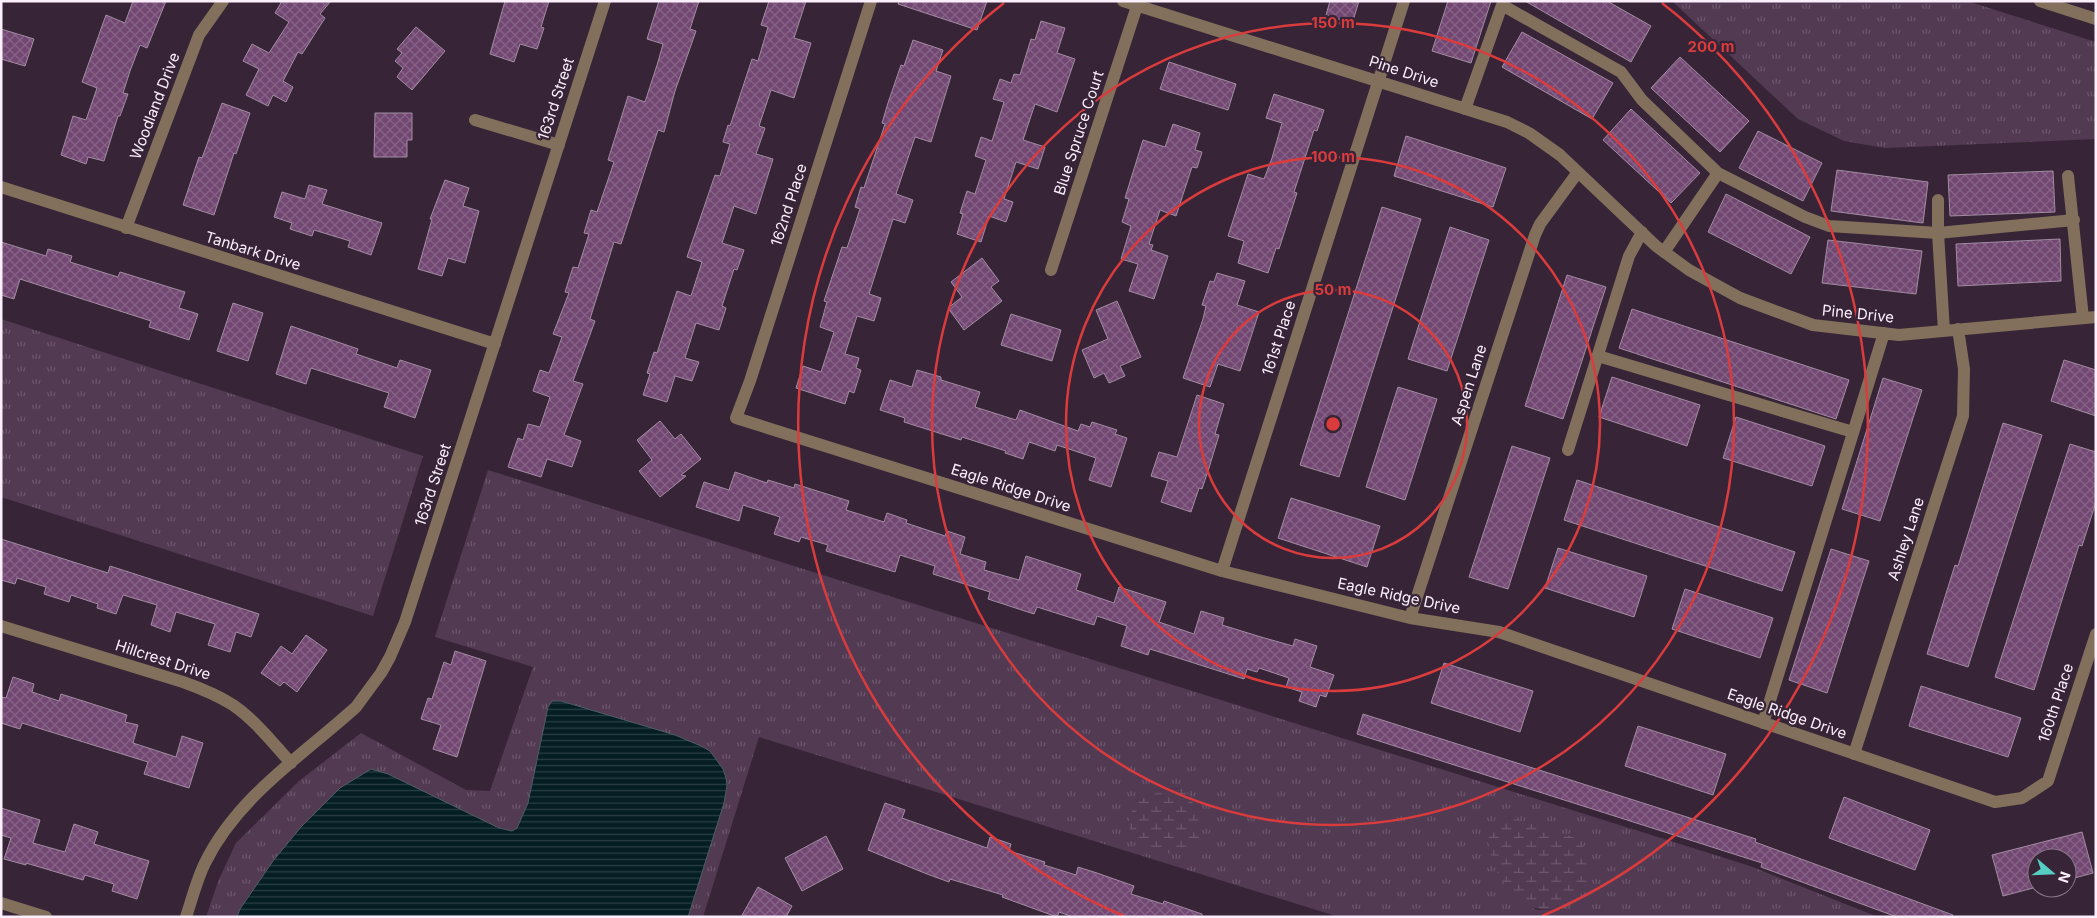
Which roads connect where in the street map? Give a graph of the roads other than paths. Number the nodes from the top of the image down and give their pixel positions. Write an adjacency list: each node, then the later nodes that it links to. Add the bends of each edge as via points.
1 (223, 1): 19 (street, Woodland Drive, via 199,35)
2 (605, 1): 12 (street, 163rd Street)
3 (871, 1): 30 (street, 162nd Place)
4 (1123, 1): 7 (street, Pine Drive)
5 (1404, 1): 9 (street, 161st Place)
6 (2040, 1): 8 (street)
7 (1137, 6): 9 (street, Pine Drive); 23 (street, Blue Spruce Court)
8 (2096, 19)
9 (1380, 81): 10 (street, Pine Drive); 33 (street, 161st Place)
10 (1465, 109): 13 (street, Pine Drive, via 1530,132); 14 (street, via 1502,5 1620,72 1642,100)
11 (475, 120): 12 (street)
12 (558, 145): 28 (street, 163rd Street)
13 (1578, 172): 20 (street, Pine Drive); 34 (street, Aspen Lane, via 1540,224)
14 (1718, 173): 21 (street, via 1829,226); 22 (street)
15 (2068, 176): 18 (street)
16 (1, 187): 19 (street, Tanbark Drive)
17 (1938, 200): 21 (street)
18 (2074, 220): 21 (street); 24 (street)
19 (126, 228): 28 (street, Tanbark Drive)
20 (1642, 232): 22 (street, Pine Drive); 29 (street, via 1629,256)
21 (1938, 233): 26 (street)
22 (1664, 252): 27 (street, Pine Drive, via 1740,298 1774,311 1813,325)
23 (1051, 270)
24 (2089, 318): 25 (street, Pine Drive)
25 (1958, 329): 26 (street, Pine Drive); 38 (street, Ashley Lane, via 1964,369 1963,416)
26 (1944, 331): 27 (street, Pine Drive)
27 (1884, 333): 31 (street)
28 (495, 344): 39 (street, 163rd Street, via 405,622 390,657 356,707)
29 (1598, 356): 31 (street); 32 (street)
30 (736, 418): 33 (street, Eagle Ridge Drive)
31 (1853, 432): 37 (street)
32 (1568, 450)
33 (1222, 571): 34 (street, Eagle Ridge Drive)
34 (1410, 618): 37 (street, Eagle Ridge Drive, via 1499,632)
35 (1, 626): 39 (street, Hillcrest Drive, via 211,693 250,718)
36 (2096, 634): 40 (street, 160th Place)
37 (1763, 723): 38 (street, Eagle Ridge Drive)
38 (1854, 754): 40 (street, Eagle Ridge Drive, via 1995,802 2022,798)
39 (291, 763): 43 (street, 163rd Street, via 257,793 219,839 205,863)
40 (2048, 781)
41 (1, 903): 42 (street)
42 (46, 917)
43 (186, 917)

